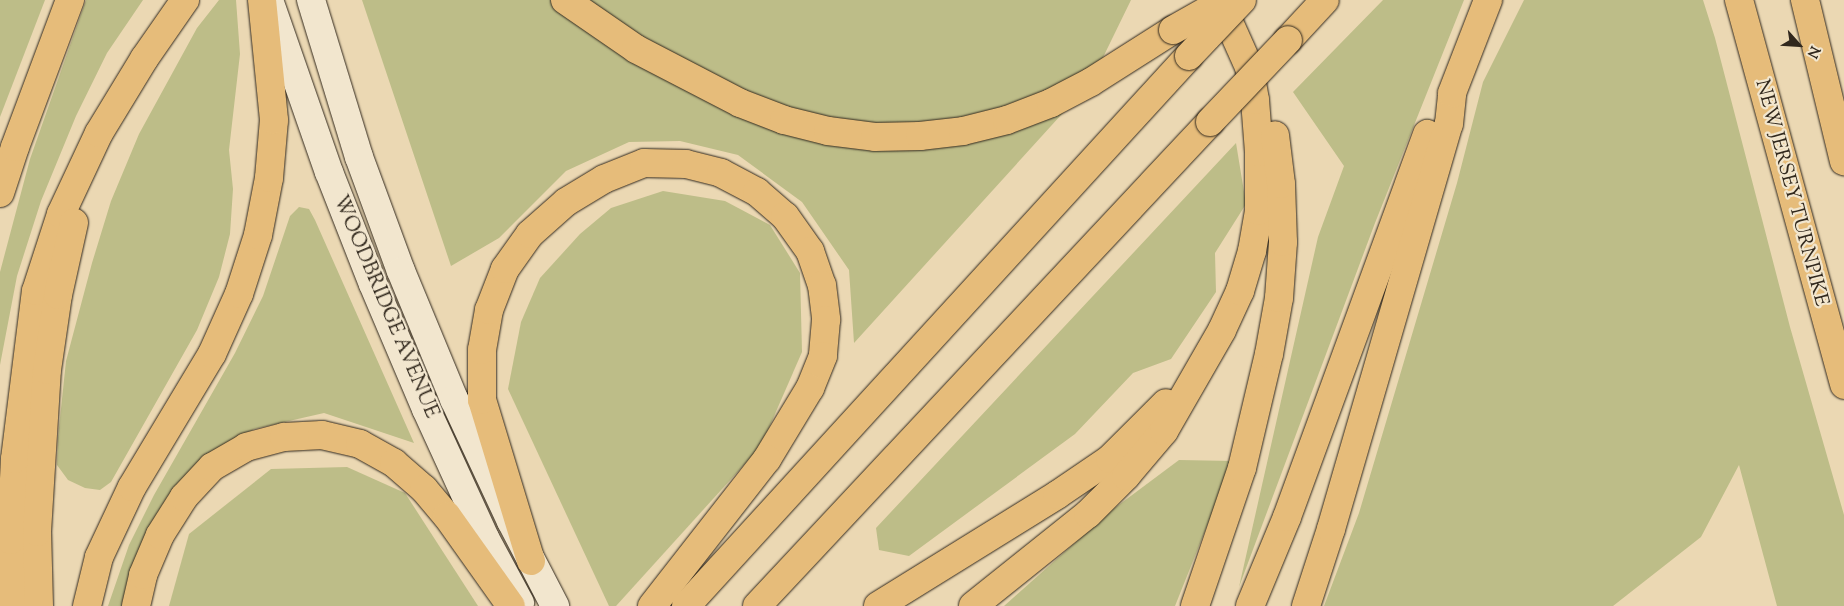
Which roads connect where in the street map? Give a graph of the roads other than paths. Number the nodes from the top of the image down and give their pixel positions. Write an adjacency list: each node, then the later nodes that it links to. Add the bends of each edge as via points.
1 (70, 0): 20 (highway)
2 (185, 0): 16 (highway)
3 (262, 0): 26 (highway, via 274,120 269,178 258,236 239,294 212,354 132,487 99,557)
4 (269, 0): 29 (main road, WOODBRIDGE AVENUE, via 329,172 373,284 481,529)
5 (311, 0): 23 (main road, WOODBRIDGE AVENUE, via 359,157 401,271 454,399)
6 (565, 0): 9 (highway, bridge, via 636,49 740,103 784,120 828,131 875,137 963,131 1007,120 1051,103)
7 (1203, 0): 15 (highway)
8 (1219, 0): 15 (highway)
9 (1226, 0)
10 (1242, 0): 32 (highway, bridge)
11 (1325, 0): 33 (highway, bridge)
12 (1488, 0): 17 (highway)
13 (1739, 0): 22 (highway, NEW JERSEY TURNPIKE)
14 (1805, 0): 19 (highway)
15 (1237, 39): 18 (highway, via 1249,67)
16 (144, 59): 24 (highway, via 98,133 61,214 36,291 15,459); 25 (highway, via 104,141 75,223 58,295 47,370 40,459 37,532)
17 (1452, 93): 37 (highway, via 1434,116 1291,508); 38 (highway, via 1449,124)
18 (1255, 100): 21 (highway, via 1261,181 1252,251 1240,291 1222,330); 36 (highway, via 1274,132 1281,184 1283,242 1280,298 1242,468)
19 (1844, 161)
20 (0, 193)
21 (1201, 364): 34 (highway, via 1110,459 1057,496); 35 (highway, via 1164,431 1126,476 1088,514)
22 (1844, 385)
23 (531, 561): 30 (main road, WOODBRIDGE AVENUE); 31 (highway, via 482,400 482,350 489,310 505,269 530,234 566,202 604,179 644,163 686,164 721,173 758,192 785,216 810,251 822,285 826,320 823,356 810,388 767,459)
24 (11, 606)
25 (39, 606)
26 (87, 606)
27 (136, 606): 28 (highway, via 143,575 160,535 184,497 212,467 246,447 284,437 322,435 360,444 394,462 424,489)
28 (511, 606)
29 (521, 606)
30 (555, 606)
31 (652, 606)
32 (686, 606)
33 (756, 606)
34 (878, 606)
35 (973, 606)
36 (1195, 606)
37 (1250, 606)
38 (1306, 606)

